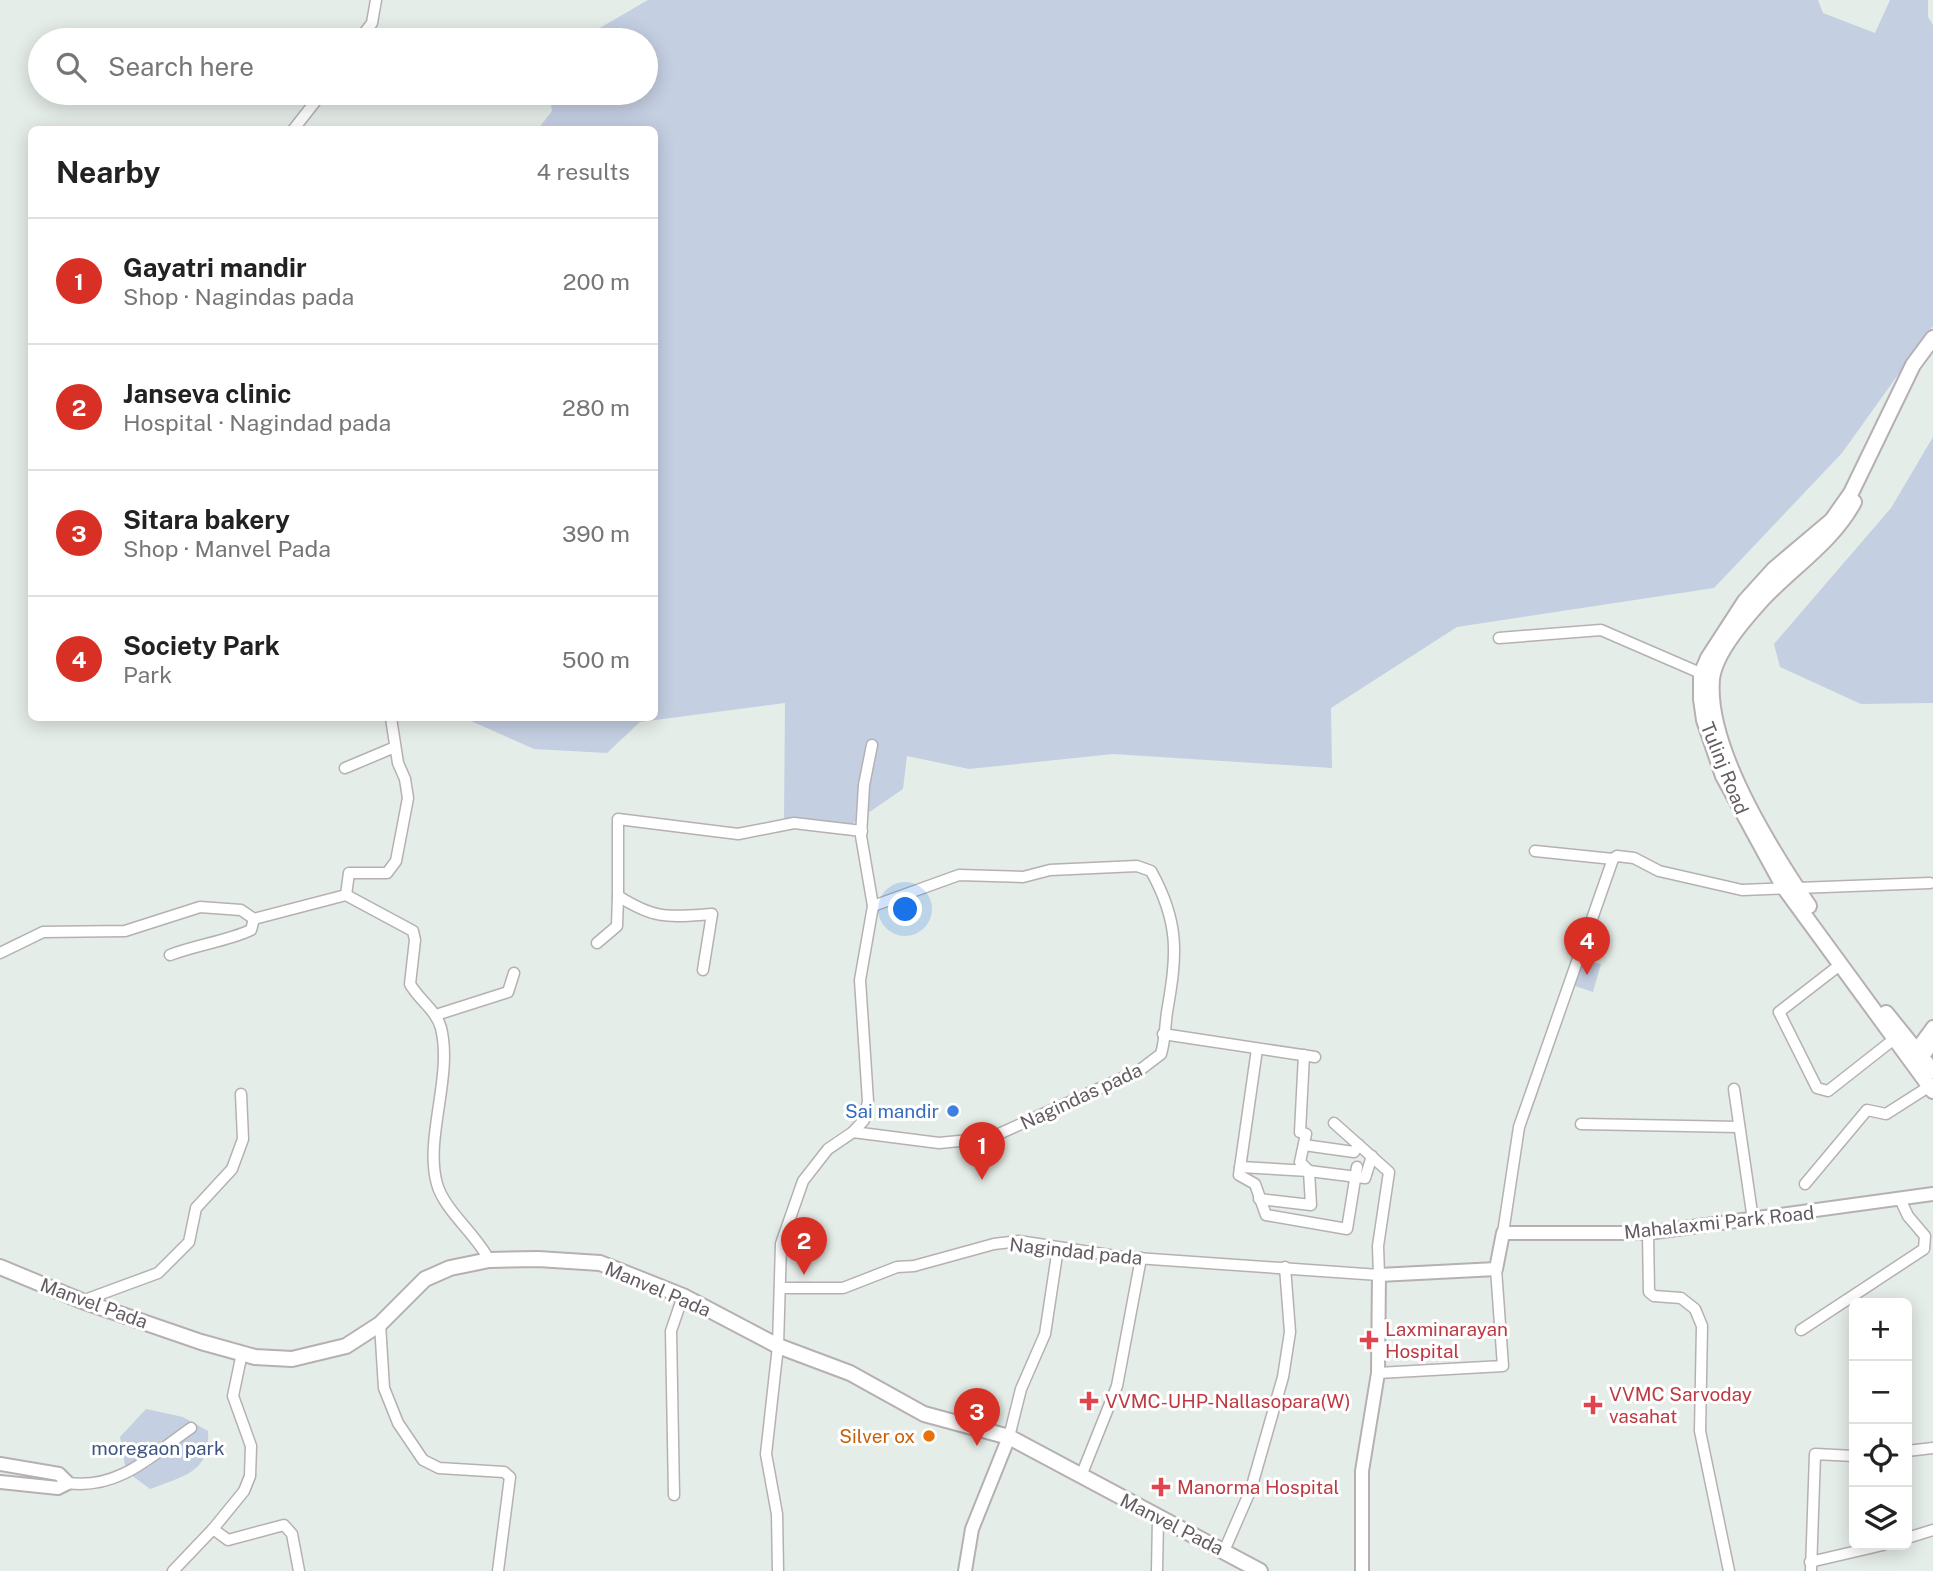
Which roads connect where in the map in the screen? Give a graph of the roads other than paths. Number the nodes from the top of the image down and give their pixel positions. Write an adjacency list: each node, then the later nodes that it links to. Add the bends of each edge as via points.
1 (376, 0): 2 (street)
2 (368, 28)
3 (312, 105): 4 (street)
4 (296, 126)
5 (1933, 338): 8 (main road, via 1913,365 1851,493 1832,520 1774,569 1745,601 1708,658)
6 (1933, 352): 8 (main road, via 1842,524 1760,603)
7 (1499, 638): 8 (street, via 1601,630)
8 (1707, 676): 17 (main road, Tulinj Road, via 1724,755)
9 (391, 721): 11 (street)
10 (872, 745): 13 (street)
11 (394, 747): 12 (street); 18 (street, via 408,798 396,861 387,873 349,873)
12 (345, 768)
13 (862, 831): 19 (street, via 794,822 738,834 618,819); 20 (street)
14 (1535, 851): 15 (street)
15 (1613, 859): 17 (street, via 1634,858 1659,872 1732,889); 54 (street, via 1519,1126)
16 (1930, 883): 17 (street)
17 (1789, 886): 25 (main road, Tulinj Road); 31 (main road, Tulinj Road)
18 (346, 895): 21 (street); 28 (street, via 412,931 410,984)
19 (618, 896): 22 (street, via 617,926); 26 (street, via 665,918 712,914)
20 (873, 906): 30 (street, Nagindas pada, via 959,875 1023,877 1051,870 1136,866 1151,871 1167,899 1175,946); 42 (street, via 860,980 868,1101 864,1120)
21 (254, 919): 23 (street, via 240,910 200,907 125,931 43,932); 24 (street, via 251,930 240,935)
22 (597, 943)
23 (0, 953)
24 (170, 955)
25 (1841, 964): 31 (main road, Tulinj Road); 31 (street, via 1779,1012 1817,1088 1828,1091)
26 (703, 970)
27 (514, 973): 28 (street, via 508,992)
28 (436, 1015): 58 (street, via 443,1083 436,1181)
29 (1933, 1027): 34 (street)
30 (1163, 1034): 33 (street); 42 (street, Nagindas pada, via 1161,1055 1155,1062 990,1138 939,1143)
31 (1897, 1037): 34 (main road, Tulinj Road)
32 (1933, 1043): 34 (street)
33 (1257, 1049): 43 (street, via 1309,1056 1300,1132 1306,1134); 46 (street)
34 (1915, 1059): 35 (main road, Tulinj Road); 36 (main road, Tulinj Road)
35 (1933, 1071)
36 (1932, 1087): 49 (street, via 1886,1114 1867,1110)
37 (1734, 1089): 41 (street)
38 (241, 1094): 65 (street, via 243,1139 232,1169 196,1208 189,1242 158,1273)
39 (1334, 1123): 44 (street)
40 (1581, 1124): 41 (street)
41 (1739, 1127): 53 (street)
42 (853, 1132): 63 (street, via 828,1149 803,1181 781,1244)
43 (1304, 1145): 44 (street, via 1354,1152); 47 (street, via 1300,1163)
44 (1359, 1145): 45 (street)
45 (1372, 1156): 48 (street, via 1365,1178); 62 (street, via 1390,1171 1378,1245)
46 (1240, 1167): 47 (street); 51 (street, via 1239,1175 1255,1184)
47 (1309, 1171): 48 (street); 51 (street, via 1311,1205)
48 (1356, 1172): 51 (street, via 1347,1229 1266,1215)
49 (1805, 1184)
50 (1933, 1194): 52 (street, Mahalaxmi Park Road)
51 (1259, 1199)
52 (1900, 1199): 53 (street, Mahalaxmi Park Road); 67 (street, via 1925,1236 1924,1249)
53 (1753, 1220): 55 (street, Mahalaxmi Park Road)
54 (1503, 1233): 55 (street, Mahalaxmi Park Road); 61 (street)
55 (1648, 1233): 96 (street, via 1649,1292 1681,1298 1695,1310 1702,1326 1700,1431)
56 (1058, 1248): 57 (street, Nagindad pada); 63 (street, Nagindad pada, via 1019,1241 994,1244 897,1267 843,1288); 72 (street, via 1045,1334 1021,1389)
57 (1141, 1258): 60 (street, Nagindad pada); 77 (street, via 1117,1386)
58 (489, 1260): 64 (main road, Manvel Pada, via 600,1263); 66 (main road, Manvel Pada, via 425,1279)
59 (0, 1267): 65 (main road, Manvel Pada)
60 (1285, 1267): 62 (street, Nagindad pada); 86 (street, via 1290,1332 1283,1377 1251,1489)
61 (1496, 1269): 62 (street); 70 (street, via 1503,1366)
62 (1379, 1275): 70 (street)
63 (780, 1288): 68 (street)
64 (683, 1296): 68 (main road, Manvel Pada); 80 (street, via 671,1331)
65 (82, 1301): 69 (main road, Manvel Pada)
66 (380, 1324): 69 (main road, Manvel Pada, via 346,1346 306,1358); 90 (street, via 383,1388 398,1423 424,1460 439,1468 504,1472 510,1477)
67 (1801, 1330)
68 (778, 1346): 72 (main road, Manvel Pada, via 850,1373 924,1413); 91 (street, via 766,1454 777,1514)
69 (242, 1353): 82 (street, via 233,1396 251,1446 250,1476 244,1491)
70 (1378, 1373): 95 (street, via 1364,1451)
71 (191, 1428): 79 (street, via 119,1479)
72 (1009, 1437): 77 (main road, Manvel Pada); 92 (street, via 972,1530)
73 (1933, 1448): 74 (street)
74 (1912, 1450)
75 (1849, 1456): 87 (street, via 1815,1454)
76 (0, 1464): 79 (street, via 59,1474)
77 (1081, 1476): 81 (main road, Manvel Pada)
78 (0, 1482): 79 (street, via 58,1489)
79 (68, 1483)
80 (674, 1495)
81 (1158, 1519): 86 (main road, Manvel Pada); 93 (street)
82 (213, 1528): 88 (street); 89 (street, via 228,1540 284,1525 292,1534)
83 (1933, 1530): 84 (street)
84 (1912, 1536)
85 (1866, 1550): 87 (street)
86 (1224, 1551): 94 (main road, Manvel Pada)
87 (1810, 1567)
88 (173, 1571)
89 (299, 1571)
90 (498, 1571)
91 (778, 1571)
92 (965, 1571)
93 (1157, 1571)
94 (1260, 1571)
95 (1362, 1571)
96 (1729, 1571)

